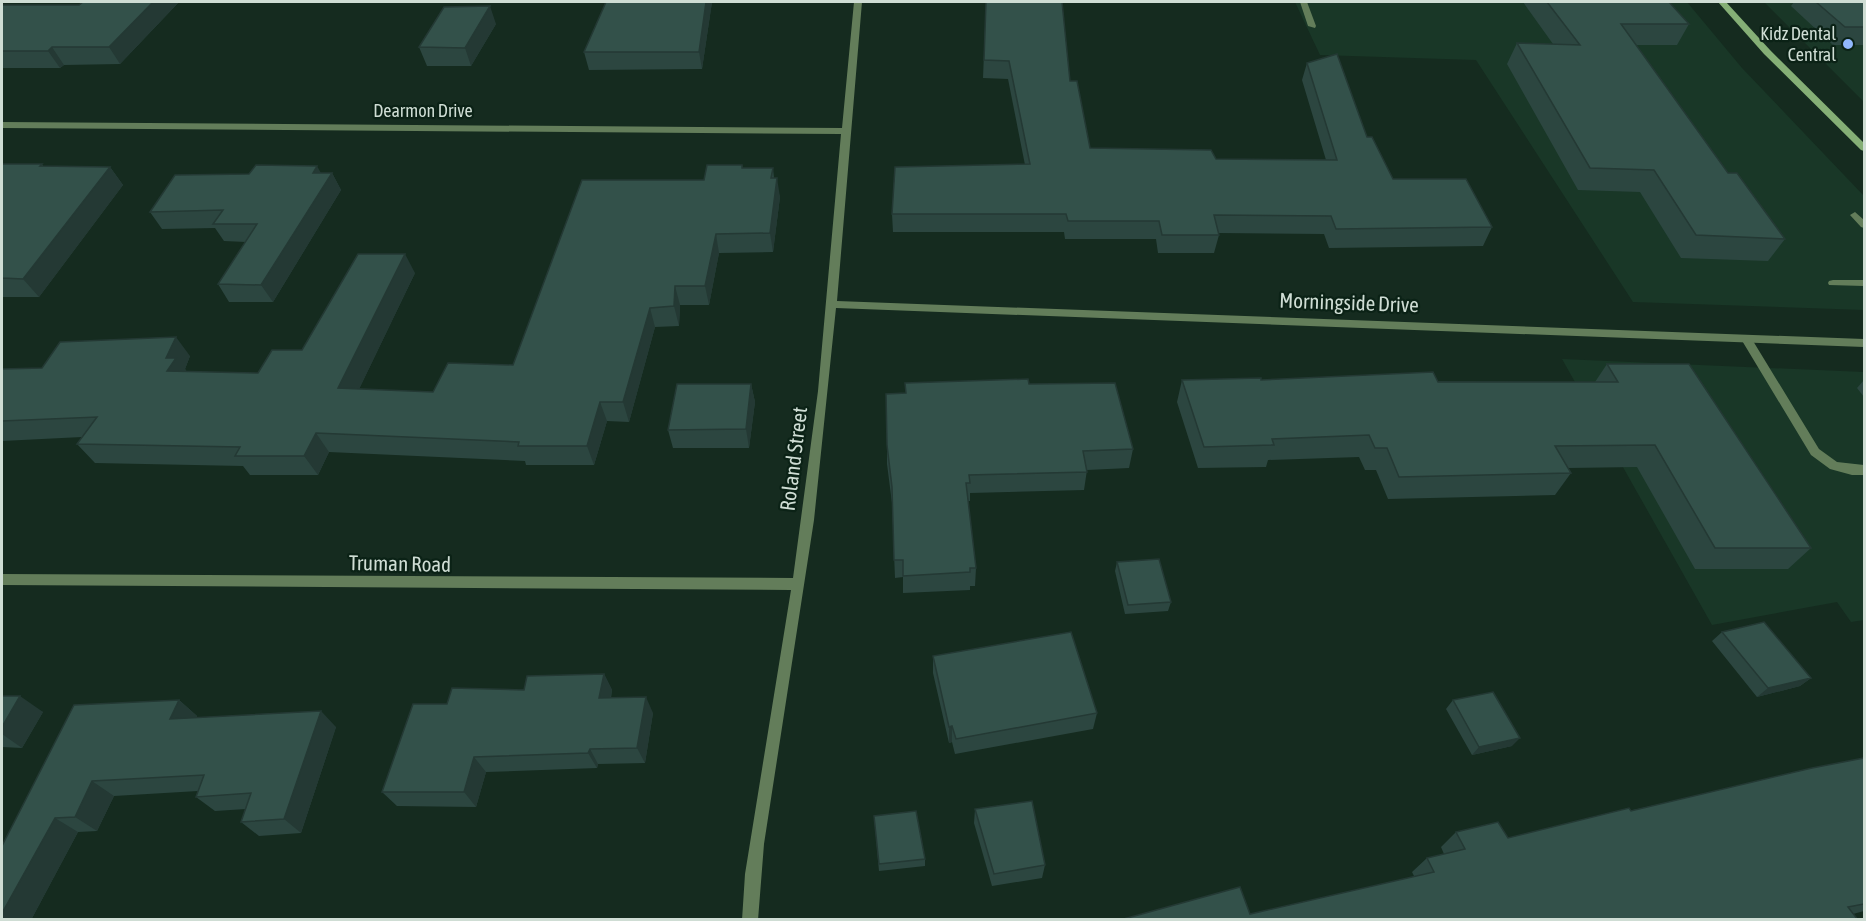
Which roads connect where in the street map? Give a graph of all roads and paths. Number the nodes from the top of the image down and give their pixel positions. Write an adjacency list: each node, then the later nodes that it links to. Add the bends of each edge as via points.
1 (858, 2): 6 (street, Roland Street)
2 (1303, 2): 4 (street)
3 (1722, 2): 7 (main road)
4 (1312, 26)
5 (2, 125): 6 (street, Dearmon Drive)
6 (845, 130): 12 (street, Roland Street)
7 (1864, 148)
8 (1855, 215): 9 (street)
9 (1864, 225)
10 (1833, 283): 11 (street)
11 (1864, 283)
12 (832, 304): 13 (street, Morningside Drive); 17 (street, Roland Street)
13 (1746, 339): 14 (street, Morningside Drive); 15 (street, via 1815,452 1834,466)
14 (1864, 343)
15 (1864, 470)
16 (2, 580): 17 (street, Truman Road)
17 (799, 584): 18 (street, Roland Street, via 770,749 752,873)
18 (750, 920)

